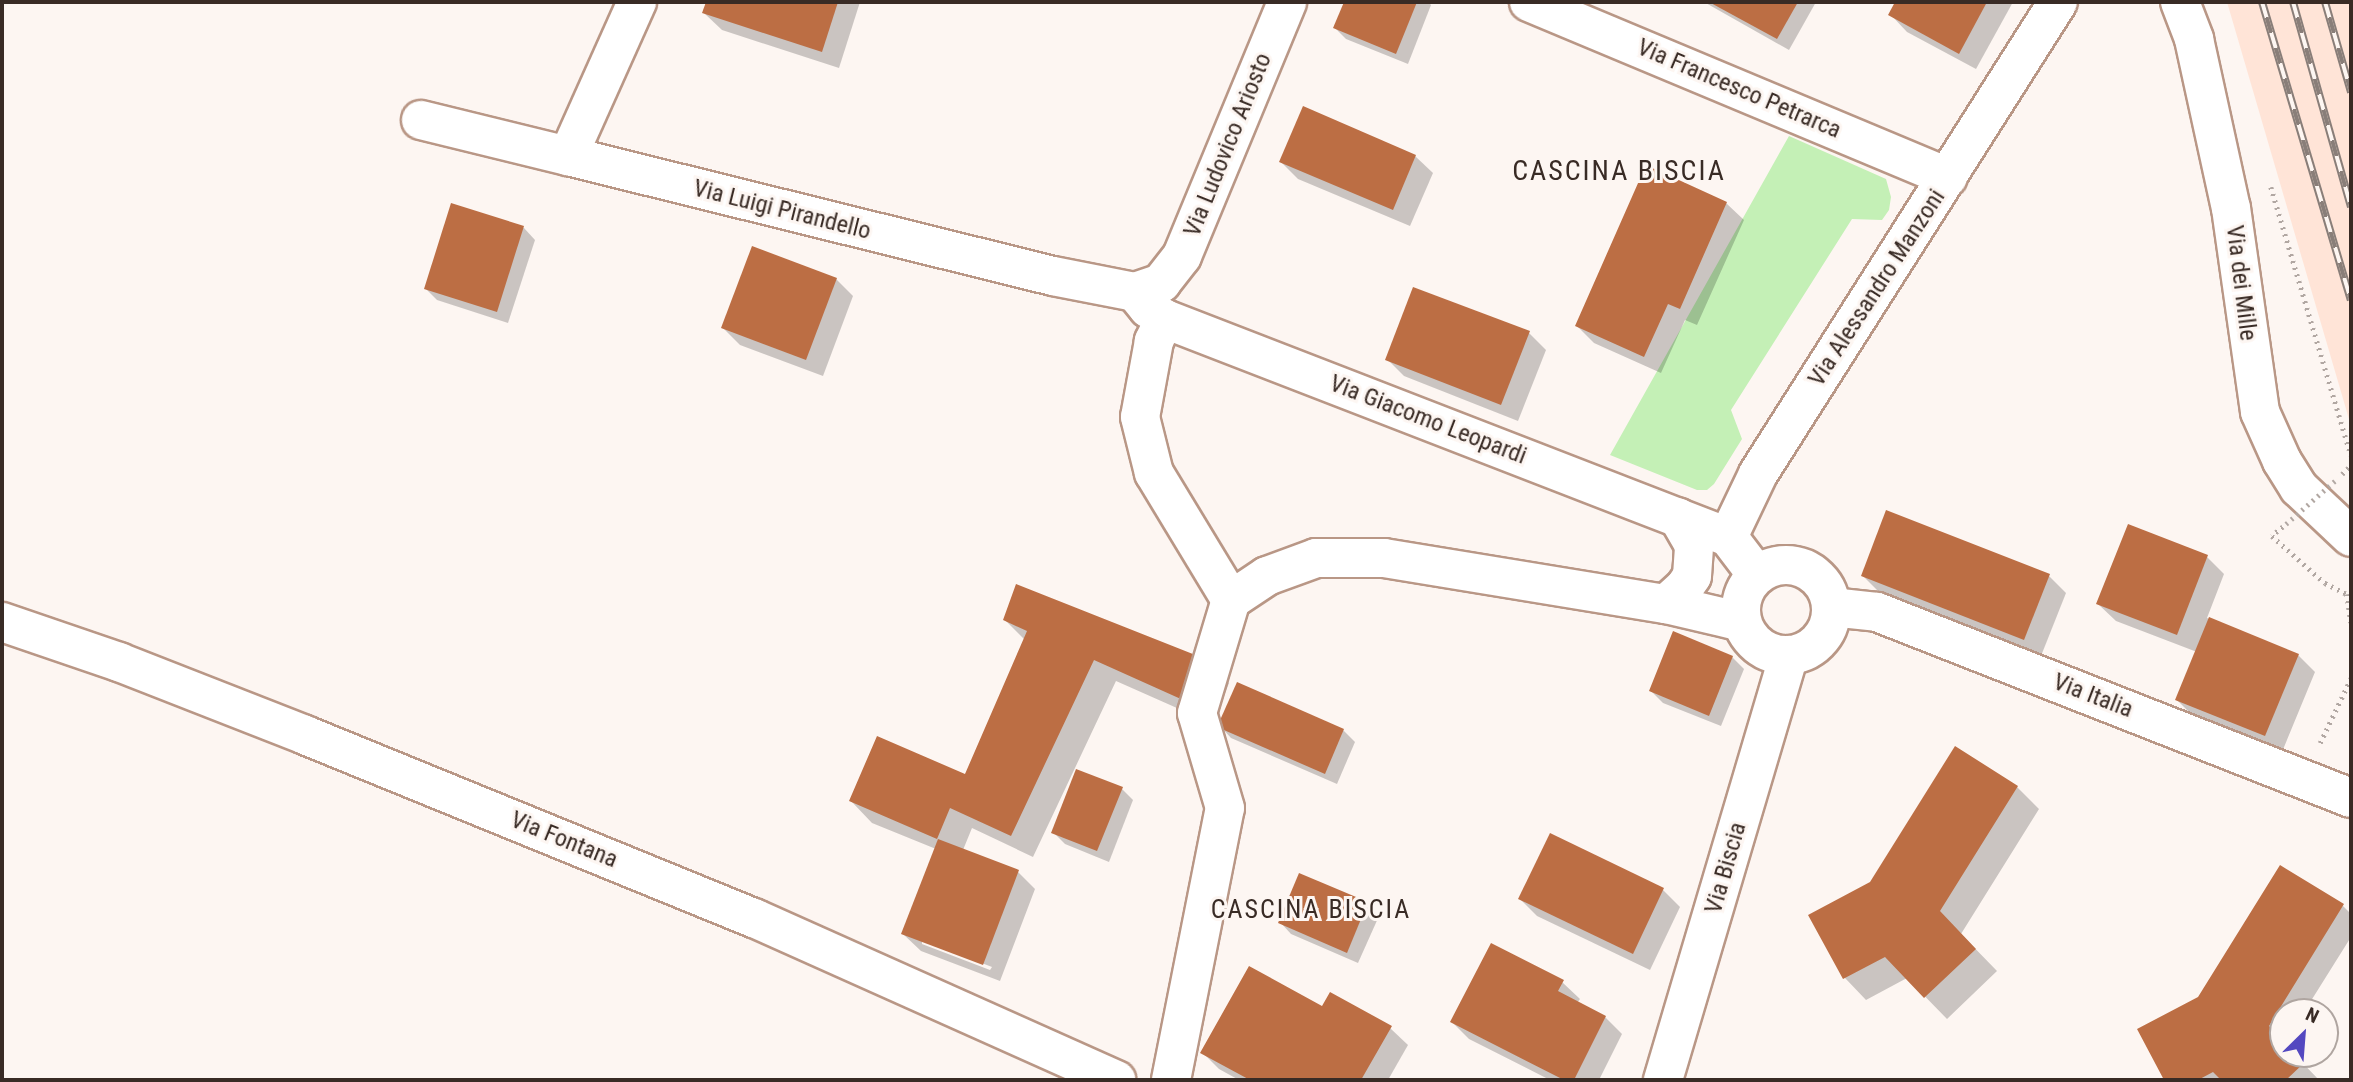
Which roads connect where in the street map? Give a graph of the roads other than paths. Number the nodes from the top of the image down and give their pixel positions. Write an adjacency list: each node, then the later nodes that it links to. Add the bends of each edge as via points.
1 (637, 2): 7 (street)
2 (1287, 2): 9 (street, Via Ludovico Ariosto, via 1182,256)
3 (1529, 2): 8 (street, Via Francesco Petrarca)
4 (2058, 2): 8 (street, Via Alessandro Manzoni)
5 (2180, 2): 12 (street, Via dei Mille, via 2194,39 2231,208 2260,412 2299,488)
6 (421, 120): 7 (street, Via Luigi Pirandello)
7 (568, 156): 9 (street, Via Luigi Pirandello)
8 (1948, 177): 11 (street, Via Alessandro Manzoni, via 1758,474)
9 (1153, 298): 10 (street, Via Giacomo Leopardi); 14 (street, Via Ludovico Ariosto, via 1154,341 1140,417 1154,472)
10 (1678, 517): 11 (street, Via Giacomo Leopardi); 15 (street, via 1694,545 1692,576)
11 (1728, 537): 13 (street)
12 (2351, 537)
13 (1757, 575): 16 (street, via 1769,567 1797,565 1821,581); 18 (street, via 1742,596)
14 (1231, 600): 15 (street, via 1267,576 1316,558 1384,558); 22 (street, via 1197,713 1225,808)
15 (1666, 604): 18 (street)
16 (1831, 607): 19 (street, via 1824,634 1802,652); 20 (street, Via Italia, via 1877,611)
17 (2, 622): 21 (street, Via Fontana, via 280,725 754,918)
18 (1742, 622): 19 (street, via 1759,647)
19 (1789, 655): 23 (street, Via Biscia)
20 (2351, 798)
21 (1116, 1080)
22 (1171, 1080)
23 (1663, 1080)

